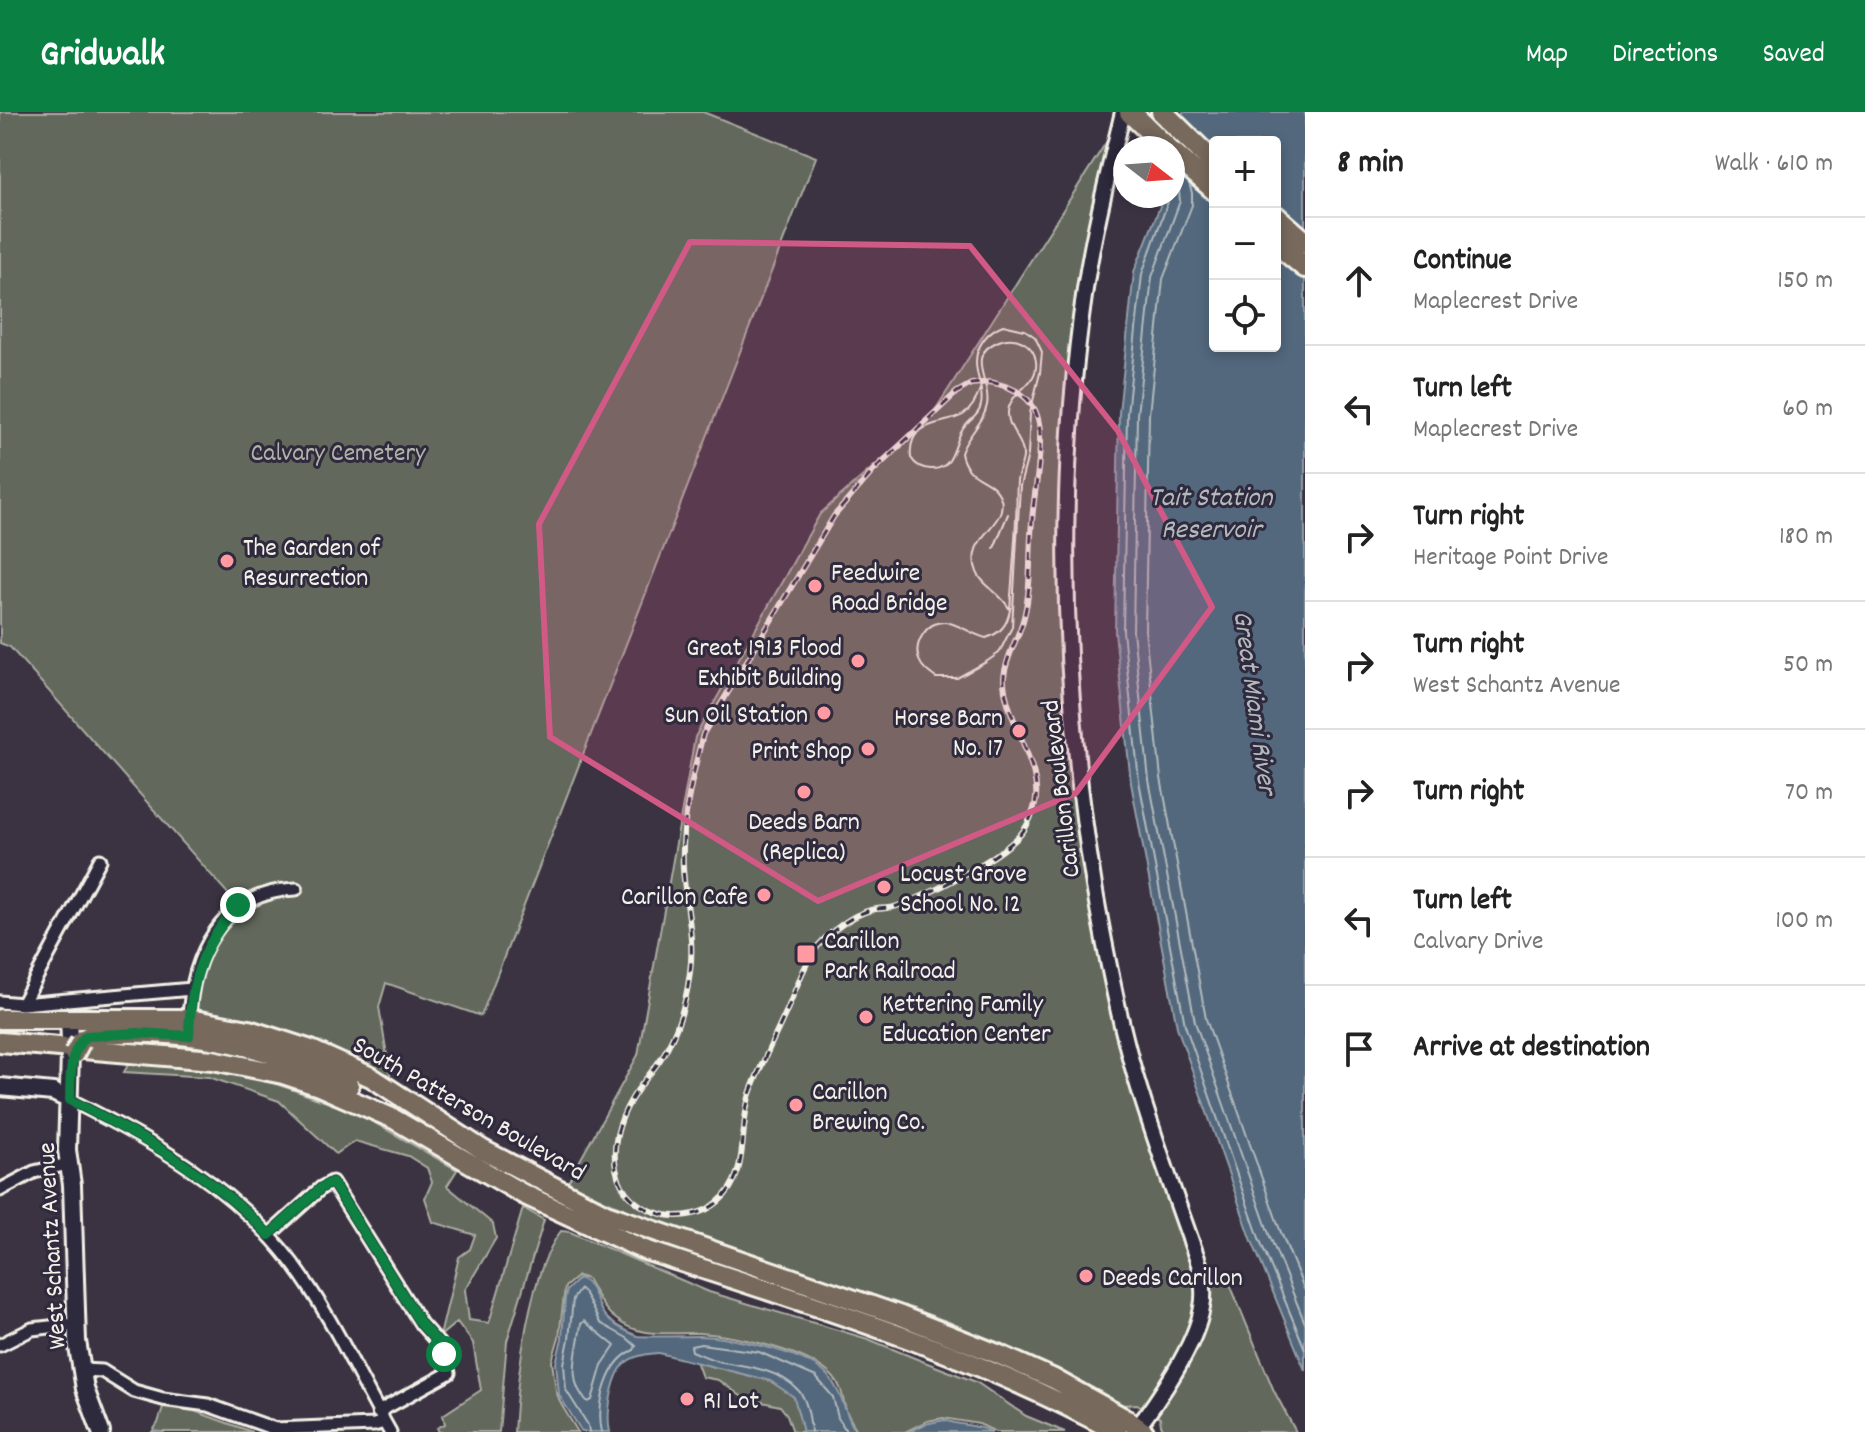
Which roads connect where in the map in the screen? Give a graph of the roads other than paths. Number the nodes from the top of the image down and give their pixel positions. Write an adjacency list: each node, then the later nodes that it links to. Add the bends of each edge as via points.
1 (1123, 112): 32 (street, Carillon Boulevard, via 1095,228 1074,379 1065,567 1072,699 1083,818 1119,1012 1199,1264 1204,1295 1193,1337)
2 (1130, 112): 4 (highway)
3 (1162, 112): 5 (highway)
4 (1155, 136)
5 (1209, 158)
6 (1185, 164): 7 (highway)
7 (1209, 185)
8 (1281, 221): 9 (highway)
9 (1305, 242)
10 (1281, 247): 11 (highway)
11 (1305, 267)
12 (100, 860): 16 (street)
13 (296, 889): 14 (street, via 277,890 238,905 204,953)
14 (192, 989): 16 (street); 18 (street)
15 (0, 1002): 16 (street)
16 (13, 1014): 17 (main road, South Patterson Boulevard)
17 (69, 1019): 18 (main road, South Patterson Boulevard); 20 (main road, West Schantz Avenue)
18 (189, 1028): 20 (main road, via 91,1034); 23 (main road, via 292,1060 350,1087); 32 (main road, South Patterson Boulevard, via 276,1037 343,1063 483,1150 606,1214 1000,1355 1054,1379)
19 (0, 1042): 23 (main road, South Patterson Boulevard, via 244,1065)
20 (73, 1050): 22 (main road, West Schantz Avenue)
21 (0, 1087): 22 (main road, via 53,1092)
22 (70, 1100): 24 (main road, West Schantz Avenue); 26 (street, via 197,1172)
23 (364, 1103): 31 (main road, South Patterson Boulevard, via 496,1180 587,1225 642,1249 978,1365)
24 (68, 1164): 25 (street, via 34,1172); 27 (main road, West Schantz Avenue)
25 (0, 1190)
26 (269, 1235): 30 (street, via 306,1283); 30 (street, via 332,1182 439,1344 449,1373)
27 (76, 1324): 28 (street, via 32,1329); 29 (main road, West Schantz Avenue)
28 (0, 1345)
29 (81, 1370): 30 (street, via 102,1371 134,1391 208,1405 275,1429); 33 (main road, West Schantz Avenue)
30 (384, 1422)
31 (1098, 1426): 34 (main road, South Patterson Boulevard)
32 (1139, 1430)
33 (101, 1432)
34 (1117, 1432)

